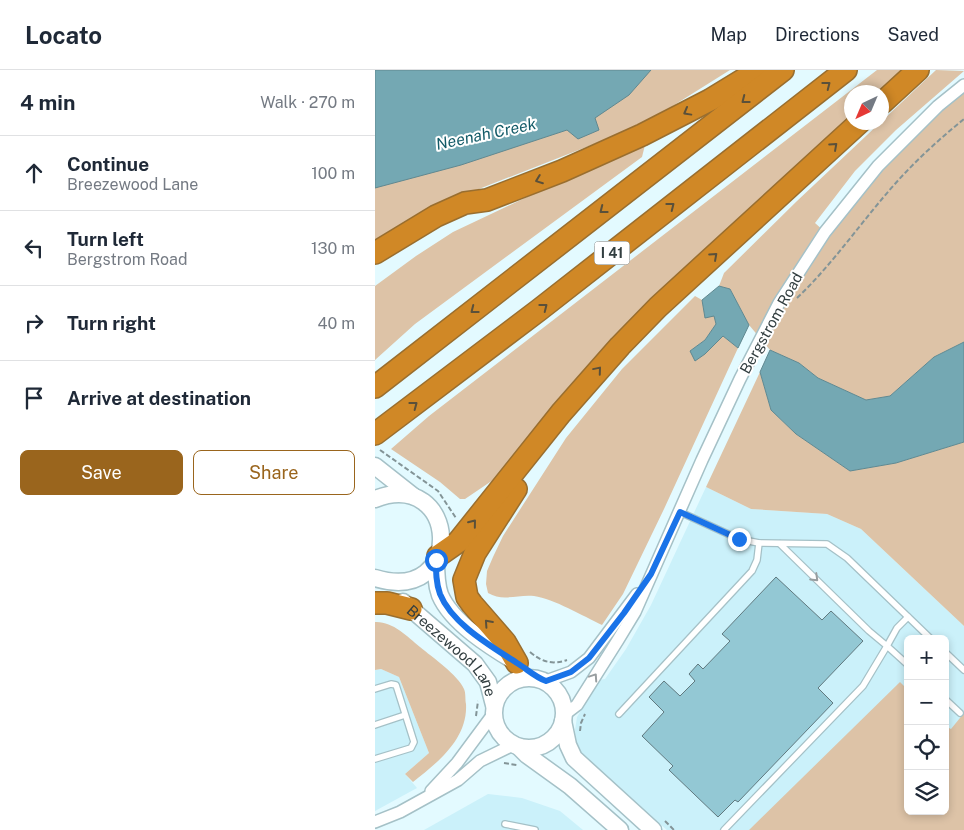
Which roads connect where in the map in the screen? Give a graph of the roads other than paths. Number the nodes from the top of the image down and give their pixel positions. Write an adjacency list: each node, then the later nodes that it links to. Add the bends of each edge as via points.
1 (759, 70): 8 (highway, one-way to 8, via 710,100 641,135)
2 (783, 70): 11 (highway, I 41, one-way to 11)
3 (847, 70): 13 (highway, I 41, one-way to 3)
4 (918, 70): 6 (highway)
5 (964, 85): 17 (street, Bergstrom Road, via 878,166 825,232 779,303 740,379)
6 (889, 96)
7 (851, 130): 12 (highway, one-way to 7, via 600,367 658,307)
8 (487, 200): 9 (highway, via 465,203 436,216); 10 (highway, via 422,236)
9 (375, 253)
10 (375, 270)
11 (375, 387)
12 (578, 395): 20 (highway, one-way to 12, via 458,542); 28 (highway, one-way to 12, via 505,642 472,604 464,580 475,553)
13 (375, 434)
14 (380, 460): 15 (main road)
15 (415, 497): 16 (main road, via 387,494); 20 (main road, Breezewood Lane, via 436,515 441,528 442,542)
16 (375, 499)
17 (680, 512): 18 (lane, via 739,539); 21 (street, Bergstrom Road)
18 (759, 543): 19 (lane); 37 (lane, via 752,571)
19 (780, 544): 25 (lane, via 827,544 847,558); 27 (lane, one-way to 27)
20 (437, 558): 22 (main road, via 418,578 406,582); 28 (main road, Breezewood Lane, via 436,580 449,610 497,651)
21 (651, 574): 32 (street, Bergstrom Road, via 589,658 571,672); 39 (street, Bergstrom Road, one-way to 21, via 577,705 619,640)
22 (378, 579): 24 (main road, Breezewood Lane)
23 (375, 603): 24 (highway)
24 (411, 609): 35 (main road, Breezewood Lane, via 481,671 488,682)
25 (908, 617): 26 (lane); 27 (lane)
26 (927, 635)
27 (887, 646): 30 (lane); 49 (lane, via 863,686)
28 (522, 656): 32 (main road, Breezewood Lane)
29 (949, 656): 31 (lane)
30 (904, 661)
31 (964, 670)
32 (542, 680): 35 (main road, via 526,678 511,684 499,694); 39 (main road, via 559,696)
33 (375, 689): 38 (lane, via 396,685)
34 (949, 703): 36 (lane)
35 (494, 709): 41 (main road, via 499,731); 43 (street, via 457,763)
36 (960, 713)
37 (619, 714)
38 (405, 715): 40 (lane); 42 (lane, via 413,745 411,748)
39 (564, 718): 41 (main road, via 556,736 541,746); 45 (main road, via 568,745 574,758)
40 (375, 725)
41 (516, 746): 43 (street, via 488,756 457,780); 48 (main road, via 570,786)
42 (375, 759)
43 (427, 796): 44 (street)
44 (375, 822)
45 (656, 823)
46 (505, 824): 47 (lane)
47 (535, 830)
48 (620, 830)
49 (724, 830)

